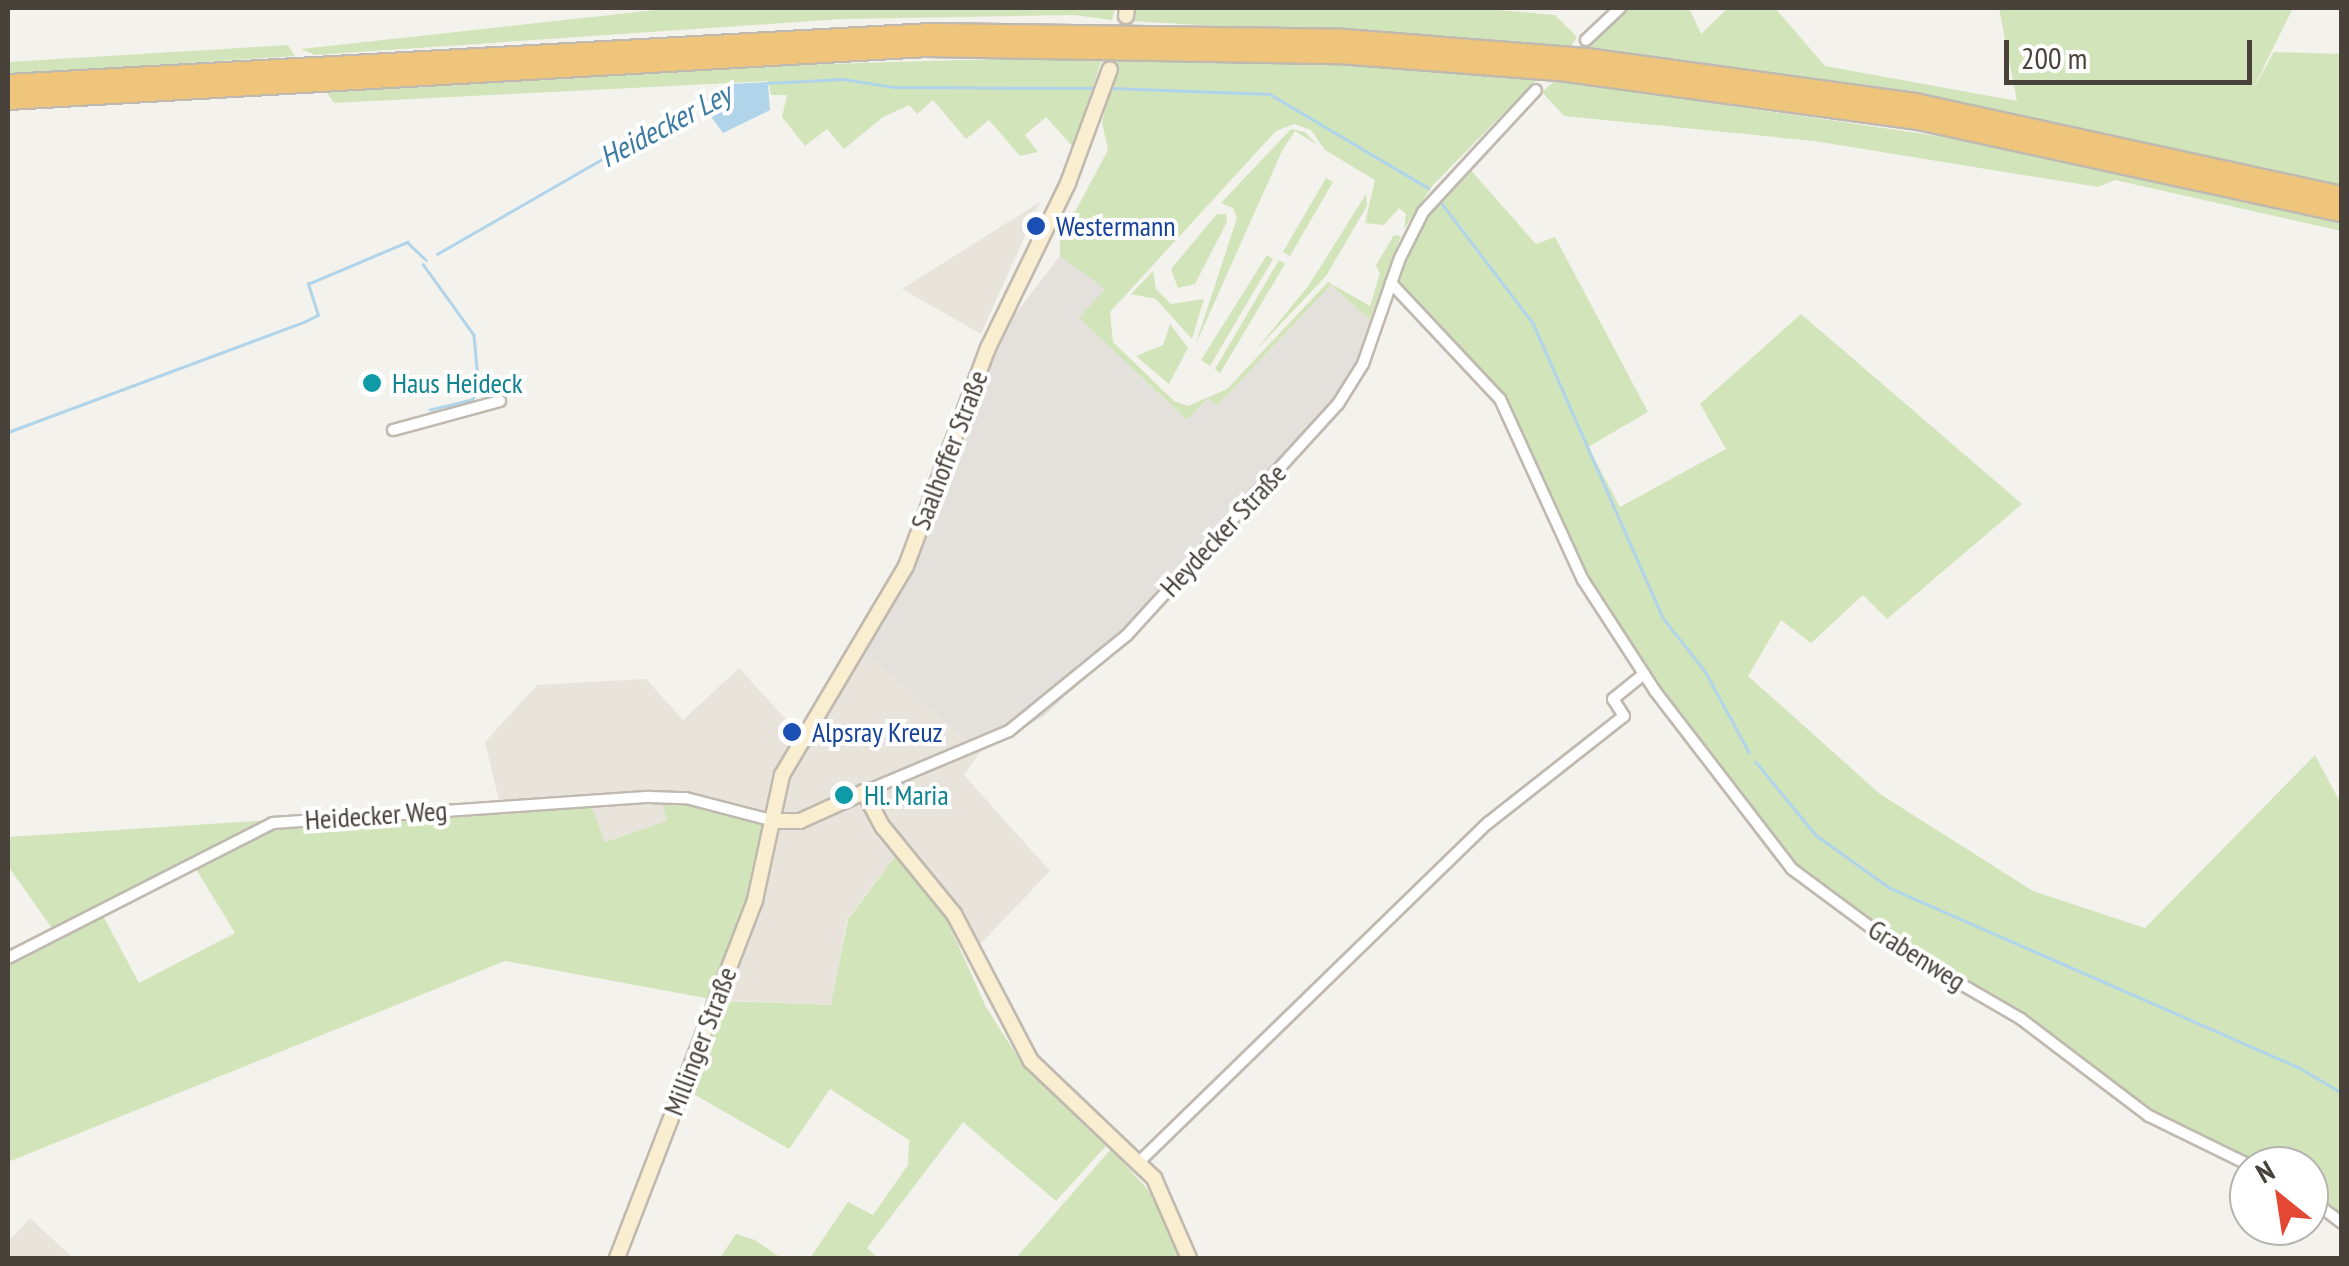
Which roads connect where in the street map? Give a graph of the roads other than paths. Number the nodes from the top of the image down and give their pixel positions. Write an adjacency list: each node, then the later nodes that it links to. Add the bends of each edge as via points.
1 (1620, 8): 2 (street)
2 (1586, 40)
3 (1110, 69): 14 (street, Saalhoffer Straße, via 1074,170 981,366 906,566 800,736 782,775)
4 (8, 84): 7 (highway, via 932,33 1325,38 1586,58 1915,102)
5 (1536, 90): 9 (street, Heydecker Straße, via 1432,200)
6 (8, 100): 8 (highway, via 926,47 1340,54 1664,83 1920,120)
7 (2342, 196)
8 (2342, 212)
9 (1391, 282): 12 (street, Grabenweg, via 1500,398 1583,580); 13 (street, Heydecker Straße, via 1363,364 1338,404 1105,656 1009,730)
10 (500, 401): 11 (street)
11 (393, 430)
12 (1644, 674): 16 (street, Grabenweg, via 1792,869 1897,948 2021,1019 2149,1116); 17 (street, via 1612,699 1624,716 1488,823)
13 (864, 792): 14 (street, Heydecker Straße, via 800,821); 17 (street, via 883,827 954,914 989,992 1031,1061)
14 (774, 821): 15 (street, Heidecker Weg, via 686,798 649,797 272,823); 18 (street, Millinger Straße, via 755,900)
15 (8, 958)
16 (2229, 1155)
17 (1139, 1162): 19 (street, via 1166,1194)
18 (616, 1258)
19 (1189, 1258)

